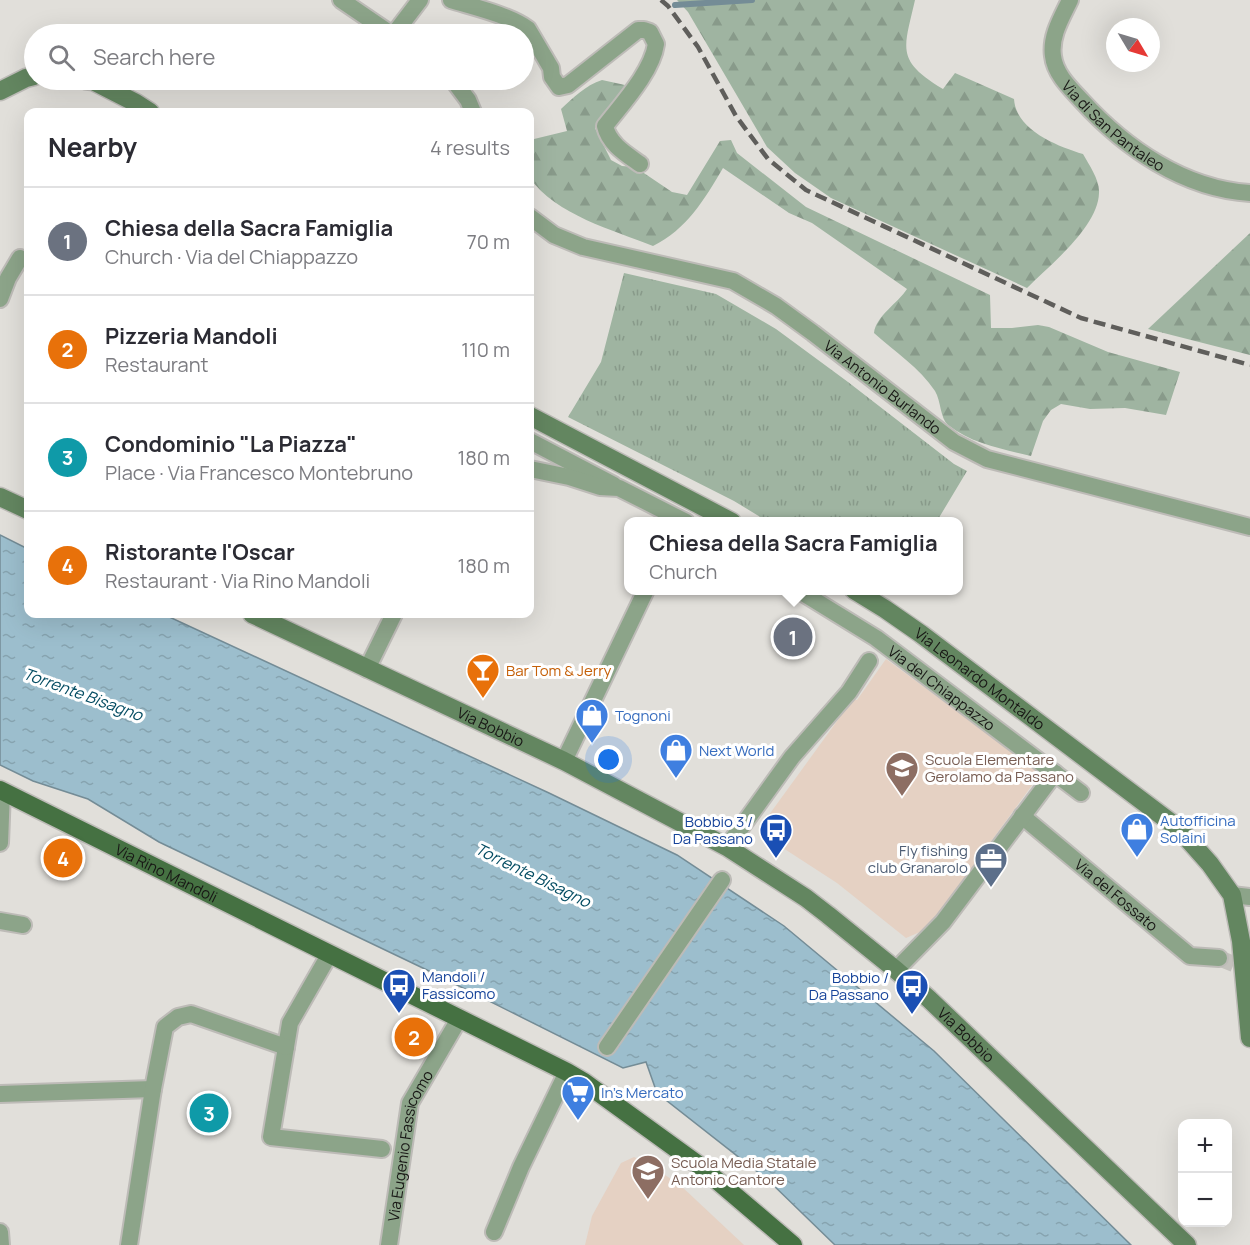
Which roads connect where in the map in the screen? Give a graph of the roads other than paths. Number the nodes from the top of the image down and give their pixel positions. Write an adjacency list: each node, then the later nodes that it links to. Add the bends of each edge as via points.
1 (341, 0): 5 (street)
2 (420, 0): 6 (street)
3 (451, 0): 7 (street)
4 (1070, 0): 16 (street, Via di San Pantaleo, via 1055,33 1053,59 1063,80 1089,109 1154,162 1202,183)
5 (378, 24)
6 (401, 24)
7 (519, 24)
8 (534, 39): 15 (street, via 559,87 568,85 638,30 650,32 656,44 651,60 605,126 617,147)
9 (24, 79): 12 (main road)
10 (111, 90): 13 (main road)
11 (460, 90): 14 (street)
12 (0, 91)
13 (144, 108)
14 (471, 108)
15 (640, 164)
16 (1250, 193)
17 (534, 220): 29 (street, Via Antonio Burlando, via 554,235 583,246 733,281 776,306 973,453)
18 (24, 256): 19 (street); 20 (street, via 8,278)
19 (0, 267)
20 (0, 299)
21 (534, 418): 28 (main road)
22 (534, 443): 24 (street)
23 (534, 470): 24 (street)
24 (619, 488): 27 (street)
25 (0, 497): 26 (main road)
26 (24, 508)
27 (677, 517)
28 (722, 517)
29 (1250, 527)
30 (644, 595): 37 (street)
31 (805, 595): 38 (street, Via del Chiappazzo, via 876,638)
32 (861, 595): 45 (main road, Via Leonardo Montaldo, via 921,634 1178,828)
33 (260, 618): 36 (main road, Via Bobbio)
34 (392, 618): 36 (street)
35 (869, 661): 43 (street)
36 (367, 669): 37 (main road, Via Bobbio)
37 (564, 761): 43 (main road, Via Bobbio)
38 (1054, 773): 40 (street, Via del Chiappazzo); 41 (street)
39 (1, 791): 42 (street); 48 (main road, Via Rino Mandoli)
40 (1081, 793)
41 (1022, 816): 49 (street, Via del Fossato, via 1190,956); 50 (street, via 943,922)
42 (0, 843)
43 (727, 847): 50 (main road, Via Bobbio, via 806,898)
44 (722, 880): 54 (street)
45 (1241, 896): 52 (main road, Via Leonardo Montaldo)
46 (0, 921): 47 (street)
47 (23, 925)
48 (329, 956): 51 (main road, Via Rino Mandoli); 53 (street, via 290,1023)
49 (1219, 958)
50 (896, 970): 65 (main road, Via Bobbio)
51 (459, 1019): 55 (main road, Via Rino Mandoli); 64 (street, Via Eugenio Fassicomo, via 410,1103)
52 (1250, 1038)
53 (286, 1047): 56 (street, via 191,1014 178,1017 165,1028); 58 (street, Via Eugenio Fassicomo, via 271,1137)
54 (607, 1047)
55 (567, 1072): 60 (street); 61 (main road, Via Rino Mandoli, via 700,1166)
56 (153, 1089): 57 (street); 63 (street)
57 (0, 1095)
58 (382, 1149)
59 (0, 1232): 62 (street)
60 (494, 1232)
61 (788, 1242)
62 (1, 1245)
63 (129, 1245)
64 (389, 1245)
65 (1187, 1245)

